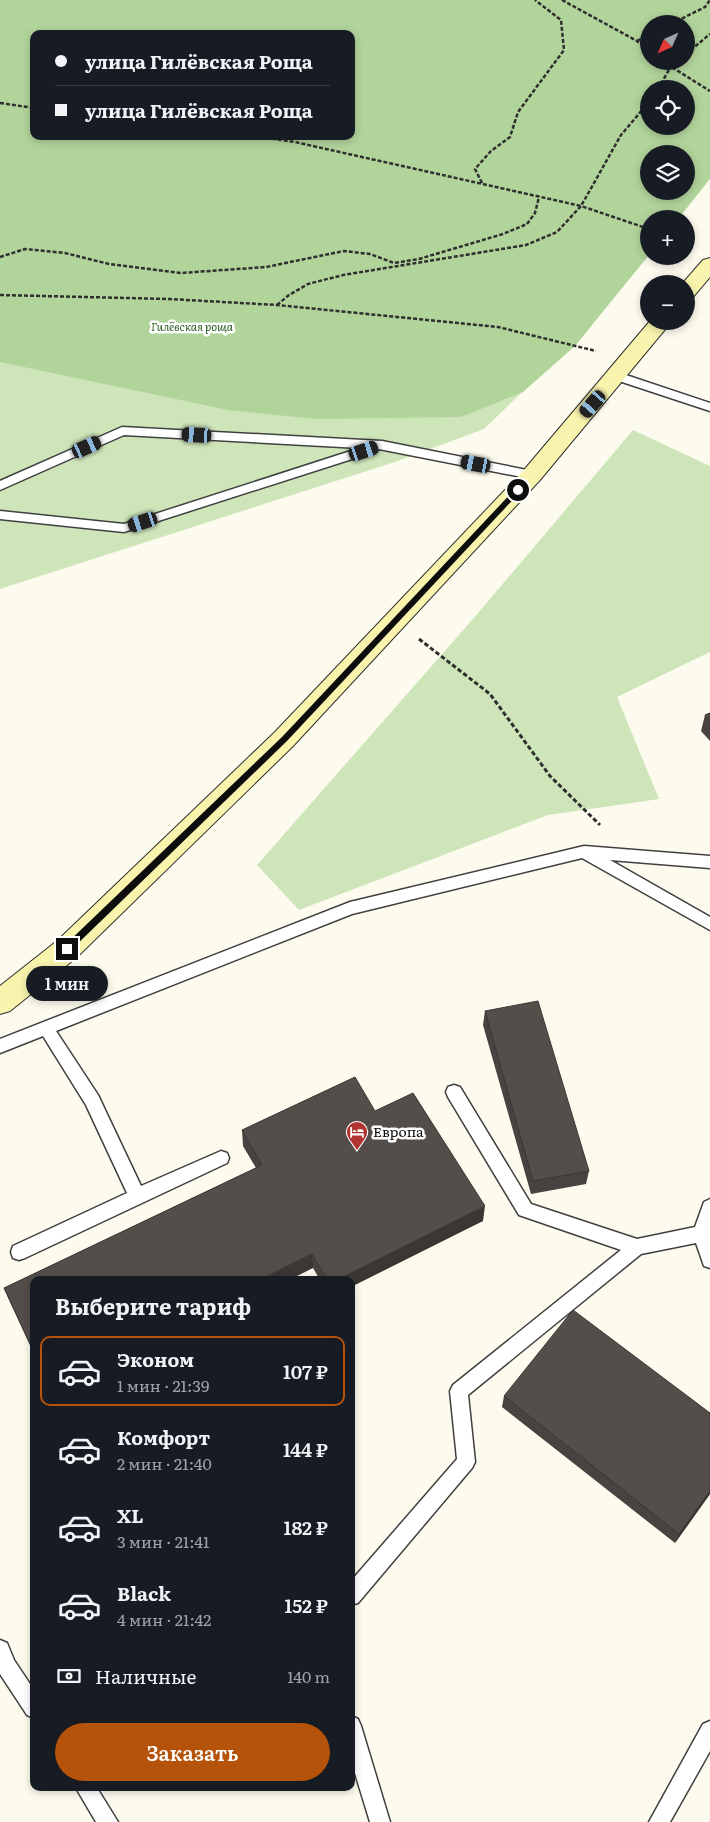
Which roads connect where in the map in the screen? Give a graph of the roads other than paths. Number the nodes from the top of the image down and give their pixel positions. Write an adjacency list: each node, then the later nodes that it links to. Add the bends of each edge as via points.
1 (710, 264): 2 (street)
2 (695, 282)
3 (655, 330): 4 (street)
4 (624, 368): 5 (lane); 7 (street)
5 (710, 407)
6 (382, 445): 7 (lane); 8 (lane, via 122,431); 9 (lane, via 124,528)
7 (532, 475): 13 (street, via 256,766 67,949)
8 (0, 486)
9 (0, 515)
10 (584, 852): 11 (lane); 12 (lane); 14 (lane, via 350,908)
11 (710, 862)
12 (710, 924)
13 (0, 1002)
14 (46, 1028): 15 (lane); 18 (lane, via 92,1100)
15 (0, 1046)
16 (454, 1092): 21 (lane, via 525,1210)
17 (220, 1158): 18 (lane)
18 (137, 1196): 22 (lane)
19 (710, 1207): 20 (lane)
20 (701, 1234): 21 (lane); 23 (lane)
21 (637, 1247): 24 (lane, via 459,1391 466,1462)
22 (19, 1252)
23 (710, 1260)
24 (355, 1591)
25 (2, 1663): 26 (lane)
26 (30, 1702)
27 (710, 1731): 32 (lane)
28 (355, 1739): 31 (lane)
29 (88, 1791): 30 (lane)
30 (108, 1822)
31 (380, 1822)
32 (659, 1822)

